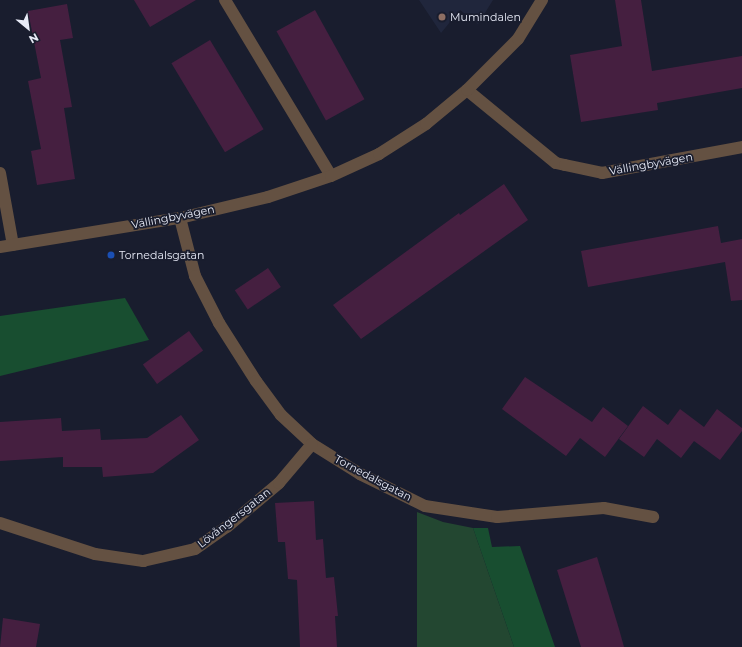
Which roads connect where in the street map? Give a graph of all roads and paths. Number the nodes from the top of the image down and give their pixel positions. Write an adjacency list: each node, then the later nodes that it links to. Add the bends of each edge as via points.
1 (226, 0): 6 (street)
2 (542, 0): 3 (street, Vällingbyvägen, via 518,39)
3 (467, 90): 4 (street, Vällingbyvägen, via 556,163 602,173); 6 (street, Vällingbyvägen, via 426,124 379,154)
4 (742, 147)
5 (0, 173): 8 (street)
6 (330, 176): 7 (street, Vällingbyvägen, via 268,197)
7 (180, 218): 8 (street, Vällingbyvägen); 10 (street, Tornedalsgatan, via 195,276 220,323 256,381 281,415)
8 (12, 245): 9 (street, Vällingbyvägen)
9 (0, 247)
10 (312, 444): 11 (street, Tornedalsgatan, via 360,474 425,506 497,517 604,508); 12 (street, Lövångersgatan, via 279,483 227,527 195,549 143,561 95,554)
11 (653, 517)
12 (0, 523)

